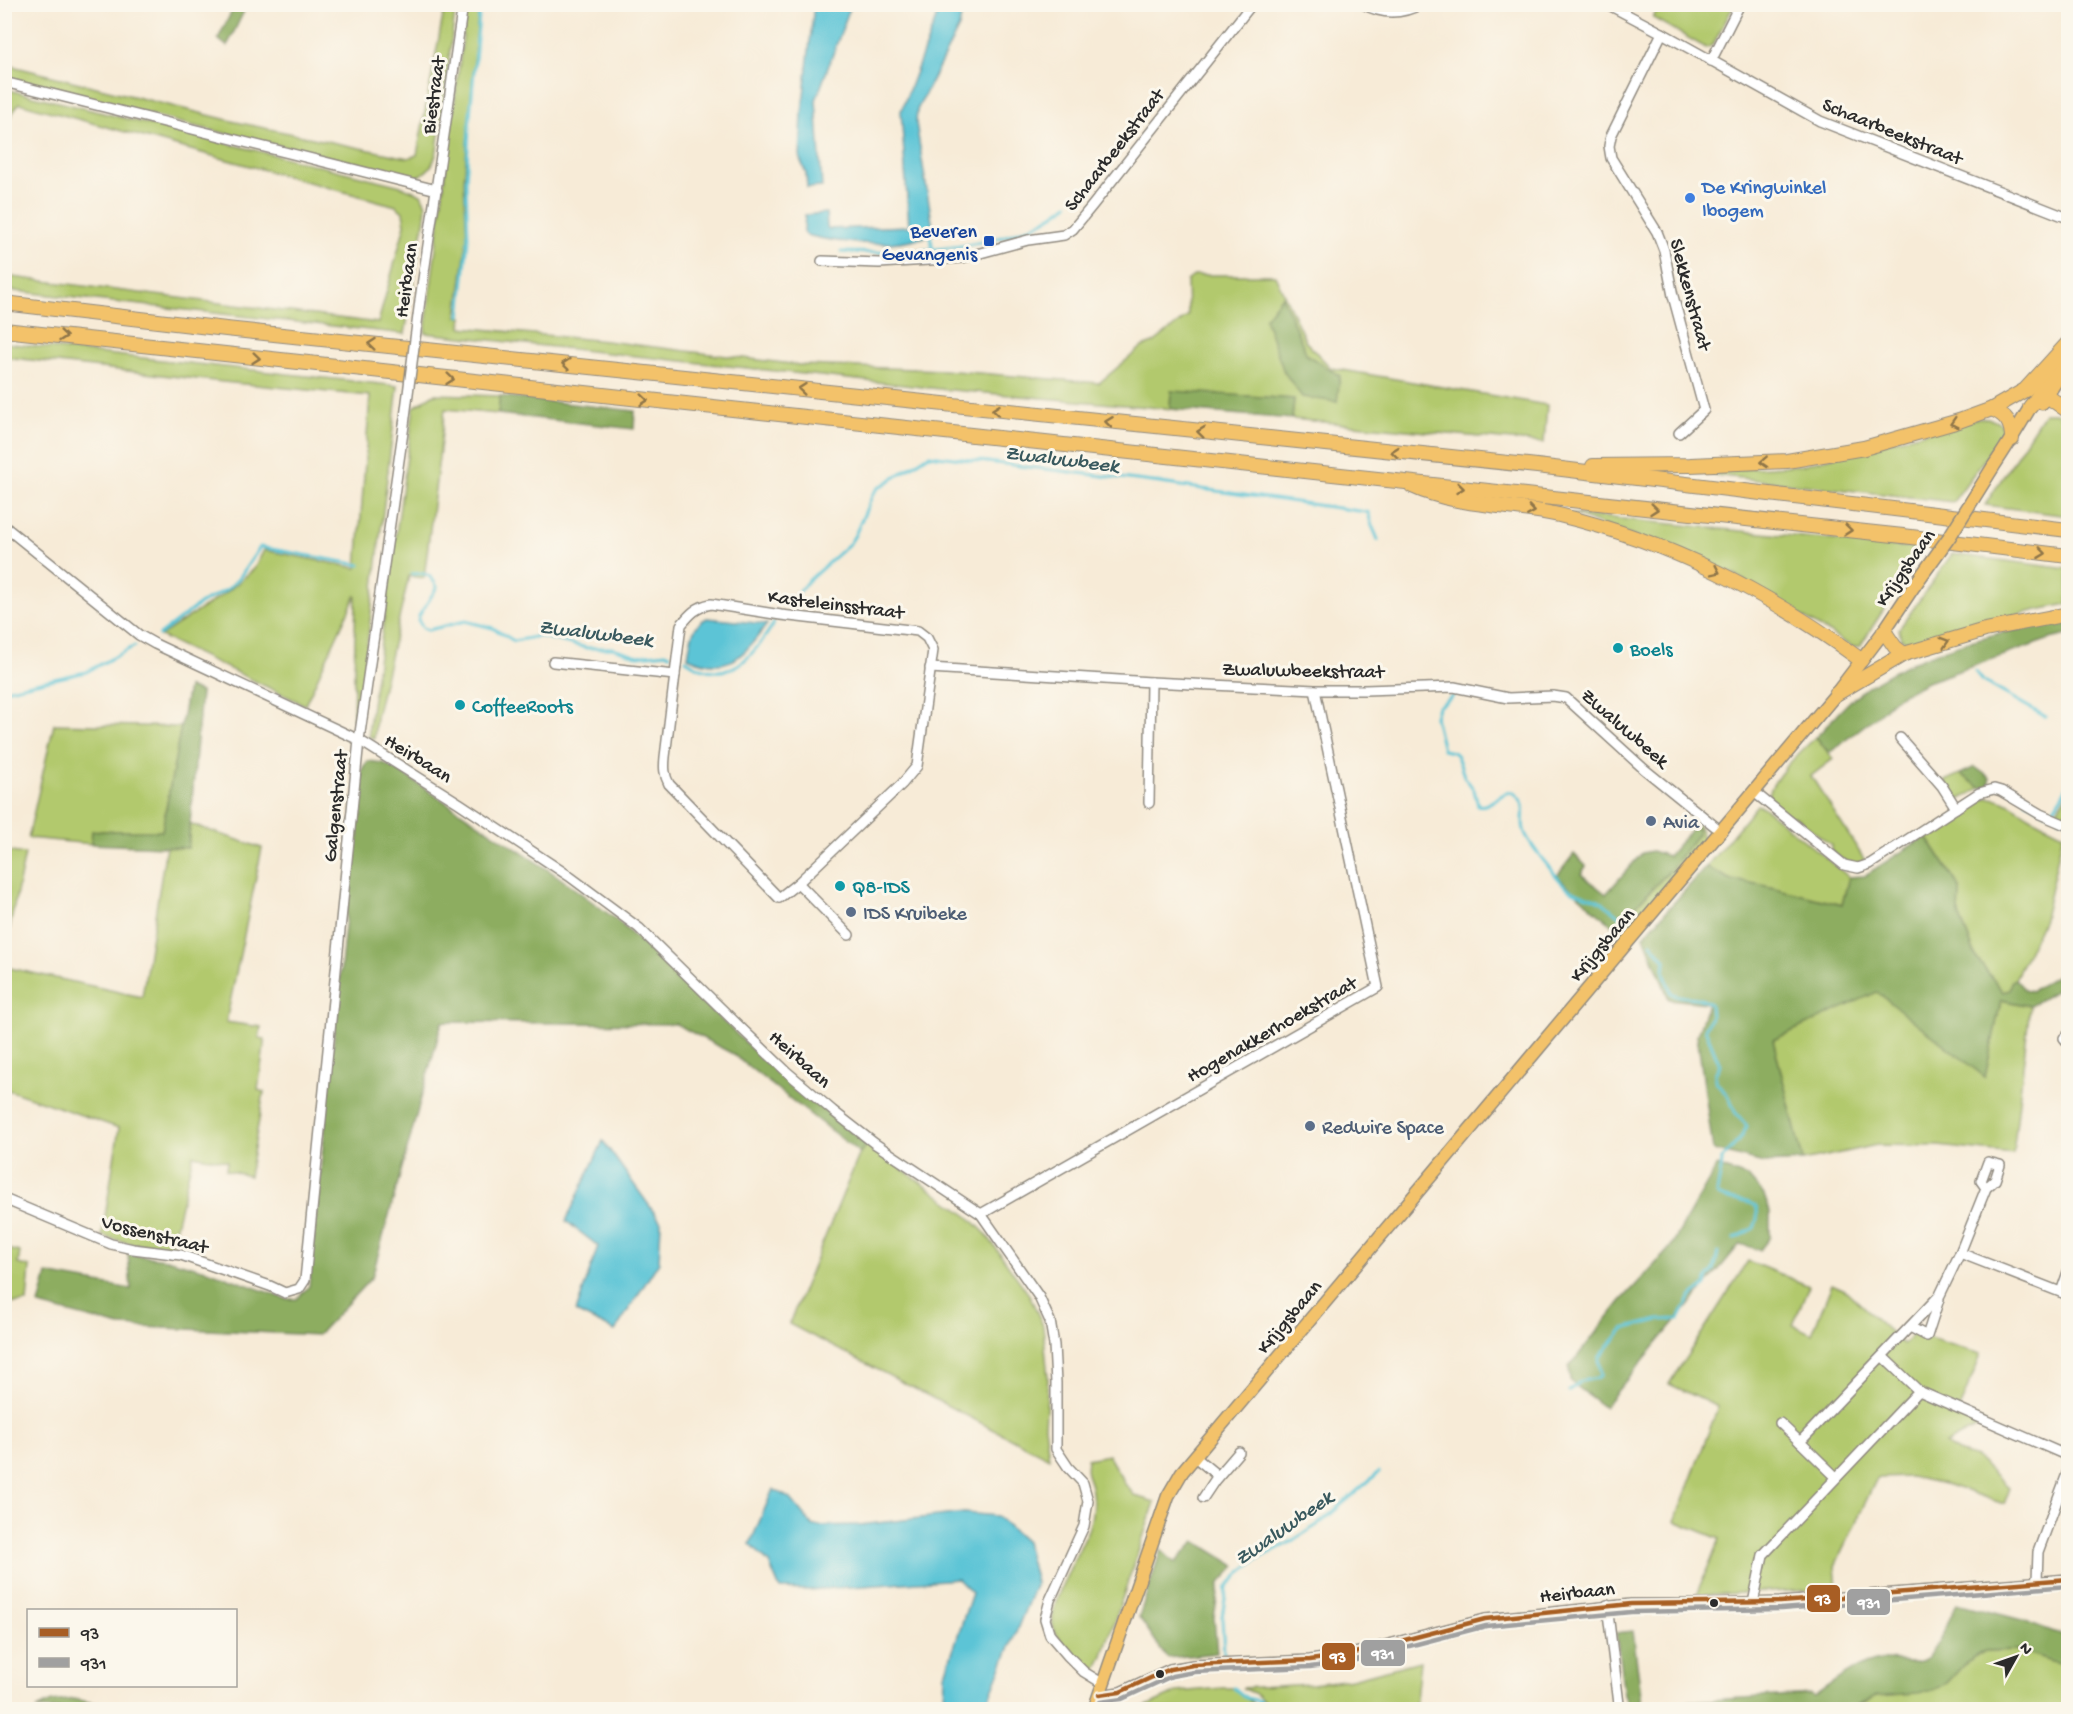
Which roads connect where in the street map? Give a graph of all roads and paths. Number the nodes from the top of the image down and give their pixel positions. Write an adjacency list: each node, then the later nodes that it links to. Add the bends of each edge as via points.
1 (463, 4): 10 (street, Biestraat)
2 (1252, 4): 12 (street, Schaarbeekstraat, via 1092,206 1064,235 1028,240 962,258 879,263)
3 (1364, 4): 4 (street, via 1392,13)
4 (1421, 4)
5 (1607, 4): 7 (street, Schaarbeekstraat)
6 (1740, 4): 8 (street)
7 (1662, 33): 8 (street, Schaarbeekstraat); 21 (street, Slekkenstraat, via 1609,146 1611,158 1664,250 1704,410)
8 (1711, 61): 11 (street, Schaarbeekstraat, via 1820,121)
9 (4, 82): 10 (street)
10 (437, 190): 40 (street, Heirbaan, bridge)
11 (2068, 218)
12 (822, 261)
13 (4, 303): 23 (highway, one-way to 13)
14 (4, 330): 24 (highway, one-way to 24)
15 (2068, 344): 18 (main road, Krijgsbaan); 19 (highway, via 2025,390)
16 (2068, 363): 17 (main road, Krijgsbaan)
17 (2047, 396): 18 (highway); 20 (highway); 22 (main road, Krijgsbaan)
18 (2030, 407): 22 (main road, Krijgsbaan)
19 (1992, 409): 22 (highway, via 2009,422); 23 (highway, one-way to 23, via 1864,448 1787,461)
20 (2068, 411)
21 (1679, 433)
22 (2012, 439): 29 (main road, Krijgsbaan, bridge)
23 (1537, 466): 26 (highway)
24 (1402, 481): 27 (highway, one-way to 27); 31 (highway, one-way to 31, via 1432,495 1556,514 1637,537 1727,576)
25 (4, 526): 40 (street, Galgenstraat, via 155,644)
26 (2068, 530)
27 (2068, 556)
28 (2068, 614): 30 (highway, one-way to 28, via 1985,630)
29 (1884, 630): 30 (highway); 31 (main road, Krijgsbaan)
30 (1904, 654): 38 (highway)
31 (1861, 660): 38 (main road, Krijgsbaan)
32 (553, 662): 34 (street)
33 (930, 668): 34 (street, Kasteleinsstraat, via 933,650 918,631 711,604 699,606 681,625); 35 (street, Zwaluwbeekstraat); 46 (street, Kasteleinsstraat, via 917,766)
34 (675, 675): 46 (street, Kasteleinsstraat, via 664,770 669,784 779,898)
35 (1151, 682): 37 (street, Zwaluwbeekstraat); 42 (street)
36 (1454, 687): 37 (street, Zwaluwbeekstraat); 45 (street, Zwaluwbeek, via 1508,698 1566,698 1644,769)
37 (1315, 690): 52 (street, Hogenakkerhoekstraat, via 1378,987)
38 (1836, 694): 41 (main road, Krijgsbaan)
39 (1900, 738): 43 (street)
40 (359, 740): 52 (street, Heirbaan, via 519,842 639,928 787,1072 874,1143); 55 (street, Galgenstraat, via 305,1280)
41 (1754, 792): 43 (street, via 1844,865 1854,868 1870,864); 45 (main road, Krijgsbaan)
42 (1149, 803)
43 (1956, 808): 44 (street, via 1979,793 1994,789)
44 (2068, 826)
45 (1722, 832): 65 (main road, Krijgsbaan)
46 (798, 883): 47 (street)
47 (849, 935)
48 (2068, 1035): 49 (street, via 2064,1038)
49 (2068, 1043)
50 (1986, 1188): 53 (street)
51 (4, 1199): 55 (street, Vossenstraat, via 111,1244 180,1255 285,1293)
52 (981, 1214): 74 (street, Heirbaan, via 1039,1297 1050,1321 1056,1383 1056,1449 1083,1484 1088,1501 1084,1526 1045,1619 1050,1635)
53 (1960, 1253): 56 (street); 57 (street)
54 (2068, 1272): 56 (street)
55 (299, 1289)
56 (2065, 1294)
57 (1940, 1295): 58 (street); 58 (street, via 1927,1336)
58 (1910, 1327): 59 (street)
59 (1883, 1357): 60 (street); 62 (street)
60 (1919, 1391): 64 (street); 68 (street)
61 (1780, 1423): 62 (street)
62 (1800, 1442): 68 (street)
63 (1239, 1452): 67 (street)
64 (2068, 1456)
65 (1195, 1457): 67 (street); 74 (main road, Krijgsbaan, via 1168,1496)
66 (2068, 1471): 71 (street, via 2038,1552)
67 (1218, 1476): 69 (street)
68 (1836, 1477): 72 (street, via 1763,1555)
69 (1203, 1498)
70 (2068, 1579): 71 (street, Heirbaan)
71 (2037, 1581): 72 (street, Heirbaan)
72 (1753, 1603): 73 (street, Heirbaan)
73 (1607, 1605): 74 (street, Heirbaan, via 1468,1622 1347,1655 1193,1665 1170,1669 1120,1692); 76 (street, via 1619,1704)
74 (1101, 1689): 75 (main road, Krijgsbaan)
75 (1094, 1710)
76 (1623, 1710)

